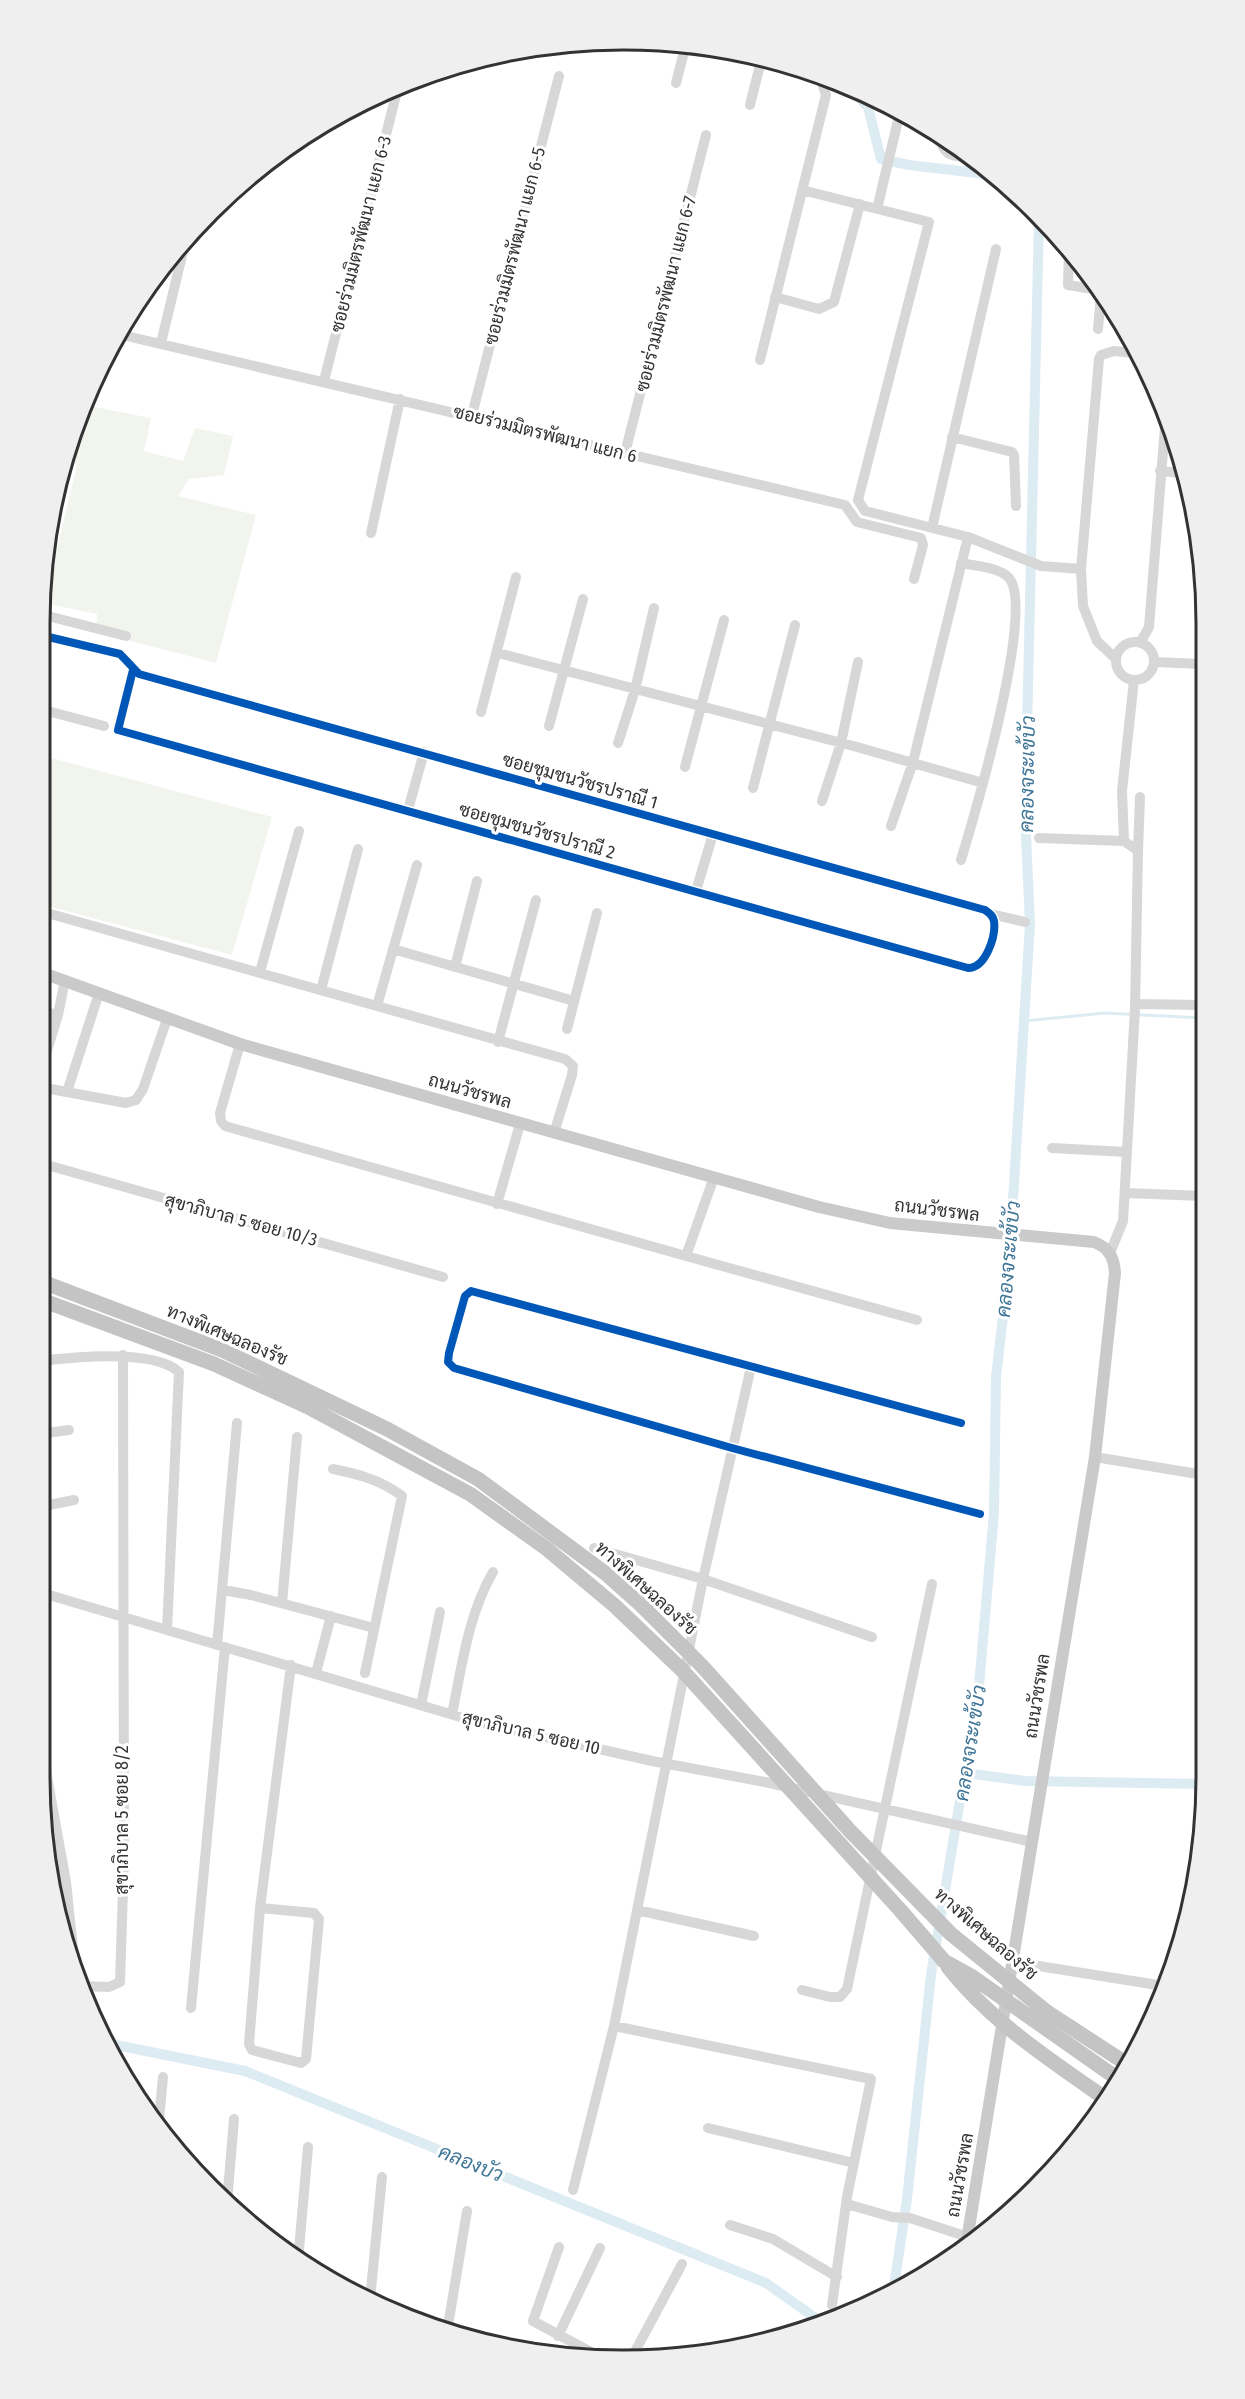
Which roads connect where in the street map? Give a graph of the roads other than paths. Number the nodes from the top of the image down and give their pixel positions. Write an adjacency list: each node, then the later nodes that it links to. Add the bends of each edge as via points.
1 (684, 53): 4 (street)
2 (760, 67): 7 (street)
3 (559, 76): 28 (street, ซอยร่วมมิตรพัฒนา แยก 6-5)
4 (676, 83)
5 (821, 85): 12 (street, via 826,95)
6 (396, 96): 26 (street, ซอยร่วมมิตรพัฒนา แยก 6-3)
7 (750, 105)
8 (898, 120): 14 (street)
9 (706, 135): 31 (street, ซอยร่วมมิตรพัฒนา แยก 6-7)
10 (944, 148): 11 (street)
11 (955, 157)
12 (802, 190): 13 (street); 19 (street)
13 (860, 204): 14 (street); 19 (street, via 834,302 819,309)
14 (878, 204): 35 (street, via 929,222 858,500 865,511)
15 (996, 249): 30 (street)
16 (182, 258): 23 (street)
17 (1069, 264): 18 (street, via 1068,285)
18 (1088, 289)
19 (775, 297): 25 (street)
20 (1099, 305): 21 (street)
21 (1098, 329)
22 (126, 336): 23 (street, ซอยร่วมมิตรพัฒนา แยก 6)
23 (161, 343): 26 (street, ซอยร่วมมิตรพัฒนา แยก 6)
24 (1127, 352): 39 (street, via 1101,355 1098,363)
25 (760, 360)
26 (324, 381): 27 (street, ซอยร่วมมิตรพัฒนา แยก 6)
27 (400, 399): 28 (street, ซอยร่วมมิตรพัฒนา แยก 6); 36 (street)
28 (472, 416): 31 (street, ซอยร่วมมิตรพัฒนา แยก 6)
29 (1164, 435): 32 (street)
30 (952, 437): 34 (street, via 1012,452); 35 (street)
31 (625, 453): 41 (street, ซอยร่วมมิตรพัฒนา แยก 6, via 845,505 857,522 921,538 923,545)
32 (1160, 471): 33 (street); 49 (street, via 1149,627)
33 (1176, 472)
34 (1016, 506)
35 (932, 528): 37 (street)
36 (371, 532)
37 (968, 537): 38 (street); 39 (street, via 1041,566)
38 (961, 563): 68 (street); 70 (street, via 1001,572 1010,578 1015,591 1016,628 1011,662)
39 (1081, 569): 51 (street, via 1083,606 1097,640)
40 (516, 577): 50 (street)
41 (914, 579)
42 (583, 599): 56 (street)
43 (654, 608): 58 (street)
44 (50, 617): 48 (street)
45 (724, 620): 59 (street)
46 (795, 625): 62 (street)
47 (50, 636): 55 (street, via 120,654)
48 (126, 636)
49 (1140, 643): 51 (street, via 1122,648); 53 (street, via 1150,650)
50 (498, 653): 56 (street); 61 (street)
51 (1116, 659): 57 (street, via 1119,671)
52 (858, 662): 66 (street)
53 (1154, 662): 54 (street); 57 (street, via 1150,673)
54 (1196, 664)
55 (133, 670): 67 (street, ซอยชุมชนวัชรปราณี 1); 74 (street, ซอยชุมชนวัชรปราณี 2, via 118,730)
56 (566, 670): 58 (street); 64 (street)
57 (1134, 680): 79 (street, via 1122,791)
58 (635, 690): 59 (street); 65 (street)
59 (702, 708): 62 (street); 69 (street)
60 (50, 712): 63 (street)
61 (481, 712)
62 (771, 724): 66 (street); 71 (street)
63 (104, 726)
64 (549, 726)
65 (618, 743)
66 (841, 743): 68 (street); 73 (street)
67 (424, 752): 74 (street); 77 (street, ซอยชุมชนวัชรปราณี 1)
68 (913, 762): 70 (street); 75 (street)
69 (685, 767)
70 (983, 783): 82 (street)
71 (753, 788)
72 (1140, 797): 81 (street)
73 (822, 801)
74 (408, 810): 85 (street, ซอยชุมชนวัชรปราณี 2)
75 (891, 826)
76 (299, 831): 93 (street)
77 (713, 834): 85 (street); 89 (street, ซอยชุมชนวัชรปราณี 1)
78 (1039, 838): 79 (street)
79 (1124, 841): 81 (street)
80 (358, 849): 97 (street)
81 (1137, 851): 102 (street)
82 (961, 860)
83 (417, 865): 91 (street)
84 (477, 882): 92 (street)
85 (696, 891): 89 (street, ซอยชุมชนวัชรปราณี 2, via 968,968 978,966 986,958 994,923)
86 (536, 900): 96 (street)
87 (597, 913): 99 (street)
88 (50, 914): 93 (street)
89 (991, 914): 90 (street, ซอยชุมชนวัชรปราณี 1)
90 (1025, 922)
91 (393, 949): 92 (street); 100 (street)
92 (455, 967): 96 (street)
93 (260, 972): 97 (street)
94 (50, 975): 95 (main road, ถนนวัชรพล)
95 (65, 980): 98 (main road, ถนนวัชรพล); 104 (street)
96 (514, 983): 99 (street); 108 (street)
97 (321, 990): 100 (street)
98 (99, 993): 105 (main road, ถนนวัชรพล); 111 (street)
99 (574, 1001): 106 (street)
100 (377, 1006): 108 (street)
101 (1196, 1006): 102 (street)
102 (1135, 1011): 115 (street)
103 (50, 1013): 104 (street)
104 (58, 1015): 107 (street)
105 (167, 1019): 109 (main road, ถนนวัชรพล); 111 (street, via 136,1100 126,1103)
106 (567, 1029)
107 (50, 1041)
108 (498, 1042): 113 (street, via 566,1059 573,1066)
109 (240, 1044): 112 (main road, ถนนวัชรพล); 120 (street, via 220,1113 225,1126)
110 (50, 1089): 111 (street)
111 (67, 1092)
112 (520, 1124): 113 (main road, ถนนวัชรพล); 120 (street)
113 (554, 1133): 117 (main road, ถนนวัชรพล)
114 (1052, 1148): 115 (street)
115 (1127, 1152): 118 (street)
116 (50, 1166): 123 (street, สุขาภิบาล 5 ซอย 10/3)
117 (714, 1178): 121 (main road, ถนนวัชรพล, via 871,1219 996,1235 1094,1242); 122 (street)
118 (1126, 1193): 119 (street); 121 (street, via 1123,1221)
119 (1196, 1196)
120 (497, 1204): 122 (street)
121 (1110, 1253): 136 (main road, ถนนวัชรพล, via 1115,1273)
122 (686, 1256): 126 (street)
123 (443, 1276)
124 (50, 1285): 178 (highway, ทางพิเศษฉลองรัช, bridge, via 222,1350 387,1429 487,1486 641,1605 951,1934 1047,2012)
125 (50, 1303): 171 (highway, ทางพิเศษฉลองรัช, bridge, via 214,1364 308,1407 470,1494 547,1549 682,1670)
126 (917, 1320)
127 (123, 1355): 128 (street); 151 (street); 153 (street, via 172,1366 179,1372)
128 (50, 1360)
129 (751, 1367): 131 (street); 135 (street); 135 (street, via 471,1291 465,1296 449,1353 448,1362 454,1368)
130 (237, 1423): 146 (street)
131 (960, 1423)
132 (69, 1430): 133 (street)
133 (50, 1433)
134 (297, 1437): 148 (street)
135 (732, 1448): 141 (street); 144 (street)
136 (1095, 1456): 138 (street); 164 (main road, ถนนวัชรพล)
137 (333, 1469): 152 (street, via 359,1474 402,1496)
138 (1196, 1474)
139 (74, 1500): 140 (street)
140 (50, 1505)
141 (980, 1514)
142 (594, 1548): 144 (street)
143 (493, 1572): 160 (street, via 473,1617)
144 (703, 1579): 154 (street); 161 (street)
145 (932, 1584): 163 (street)
146 (223, 1590): 148 (street); 155 (street)
147 (50, 1595): 151 (street, สุขาภิบาล 5 ซอย 10)
148 (282, 1603): 150 (street)
149 (440, 1612): 159 (street)
150 (331, 1616): 152 (street); 157 (street)
151 (123, 1617): 153 (street, สุขาภิบาล 5 ซอย 10); 174 (street, สุขาภิบาล 5 ซอย 8/2, via 120,1982 109,1987)
152 (374, 1628): 158 (street)
153 (167, 1630): 155 (street, สุขาภิบาล 5 ซอย 10)
154 (872, 1637)
155 (221, 1646): 156 (street, สุขาภิบาล 5 ซอย 10); 176 (street)
156 (291, 1665): 157 (street, สุขาภิบาล 5 ซอย 10); 167 (street)
157 (316, 1673): 159 (street, สุขาภิบาล 5 ซอย 10)
158 (365, 1673)
159 (421, 1705): 160 (street, สุขาภิบาล 5 ซอย 10)
160 (452, 1714): 161 (street, สุขาภิบาล 5 ซอย 10)
161 (668, 1764): 163 (street, สุขาภิบาล 5 ซอย 10); 168 (street)
162 (51, 1796): 165 (street)
163 (883, 1810): 164 (street, สุขาภิบาล 5 ซอย 10); 175 (street, via 847,1989 840,1996 830,1997)
164 (1032, 1842): 172 (main road, ถนนวัชรพล)
165 (66, 1882): 166 (street); 169 (street)
166 (60, 1883)
167 (260, 1908): 167 (street, via 314,1913 318,1918 306,2059 301,2063 249,2048)
168 (638, 1910): 170 (street); 177 (street)
169 (71, 1933)
170 (754, 1936)
171 (944, 1961): 179 (highway, ทางพิเศษฉลองรัช, bridge); 181 (highway, bridge, via 971,1996)
172 (1014, 1962): 173 (street); 193 (main road, ถนนวัชรพล)
173 (1156, 1985)
174 (89, 1986)
175 (802, 1990)
176 (191, 2008)
177 (614, 2025): 186 (street, via 870,2078 872,2084); 188 (street)
178 (1121, 2060)
179 (1112, 2075)
180 (163, 2077): 182 (street)
181 (1099, 2094)
182 (160, 2113)
183 (234, 2119): 189 (street)
184 (708, 2128): 186 (street)
185 (308, 2147): 197 (street)
186 (854, 2163): 190 (street)
187 (382, 2177): 200 (street)
188 (573, 2190)
189 (228, 2192)
190 (847, 2204): 194 (street, via 910,2218); 199 (street)
191 (467, 2211): 202 (street)
192 (730, 2225): 199 (street, via 773,2239)
193 (968, 2233)
194 (961, 2238)
195 (559, 2247): 203 (street, via 533,2317 537,2325)
196 (600, 2248): 203 (street)
197 (299, 2249)
198 (682, 2264): 205 (street)
199 (837, 2277): 201 (street)
200 (371, 2291)
201 (832, 2305)
202 (449, 2322)
203 (558, 2336): 204 (street)
204 (575, 2347)
205 (636, 2349)

